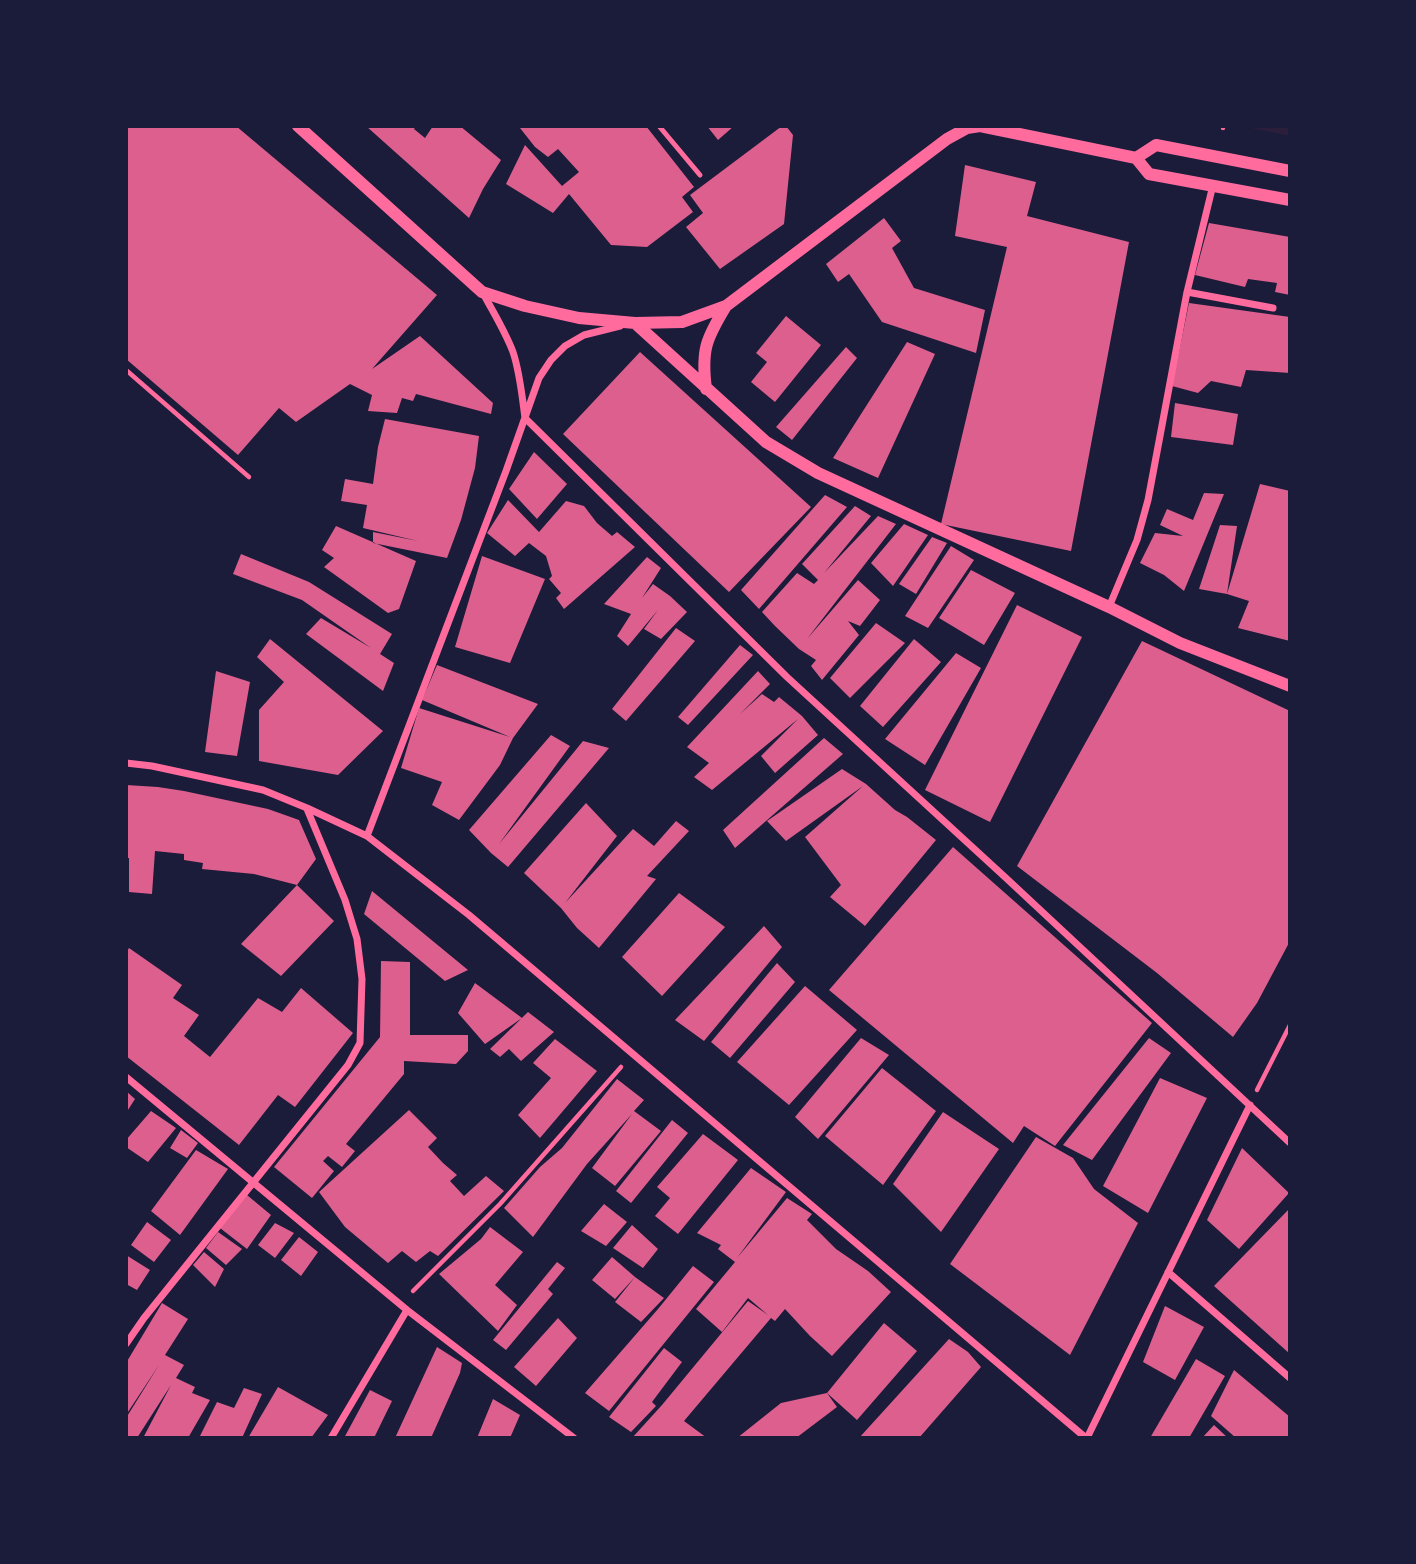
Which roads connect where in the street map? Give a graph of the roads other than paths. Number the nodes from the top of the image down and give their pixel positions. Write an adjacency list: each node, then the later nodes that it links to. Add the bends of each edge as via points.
1 (298, 126): 11 (street)
2 (659, 126): 8 (lane)
3 (955, 126): 5 (street)
4 (995, 128): 5 (street, via 967,128); 6 (street)
5 (947, 139): 13 (street)
6 (1136, 158): 7 (street, via 1156,145); 9 (street, via 1149,174)
7 (1290, 171)
8 (700, 175)
9 (1213, 185): 10 (street); 12 (street)
10 (1290, 200)
11 (482, 292): 15 (street, via 579,318); 17 (street, via 514,355)
12 (1187, 292): 14 (street); 18 (street, via 1148,500)
13 (726, 306): 15 (street, via 682,322); 16 (street, via 704,351)
14 (1273, 308)
15 (635, 323): 16 (street); 17 (street, via 584,335 565,346 539,378)
16 (706, 389): 18 (street, via 766,442 818,473)
17 (526, 418): 22 (street); 24 (street, via 787,677)
18 (1109, 607): 19 (street, via 1180,643)
19 (1290, 686)
20 (126, 763): 21 (street, via 263,790)
21 (307, 808): 22 (street); 26 (street, via 357,939 362,979 360,1042 348,1065)
22 (367, 836): 33 (street, via 469,915)
23 (126, 1077): 26 (street)
24 (1250, 1105): 25 (street); 27 (street)
25 (1290, 1143)
26 (254, 1182): 28 (street); 29 (street)
27 (1168, 1272): 30 (street); 33 (street)
28 (407, 1310): 31 (street); 32 (street)
29 (126, 1344)
30 (1290, 1378)
31 (331, 1438)
32 (574, 1438)
33 (1087, 1438)

